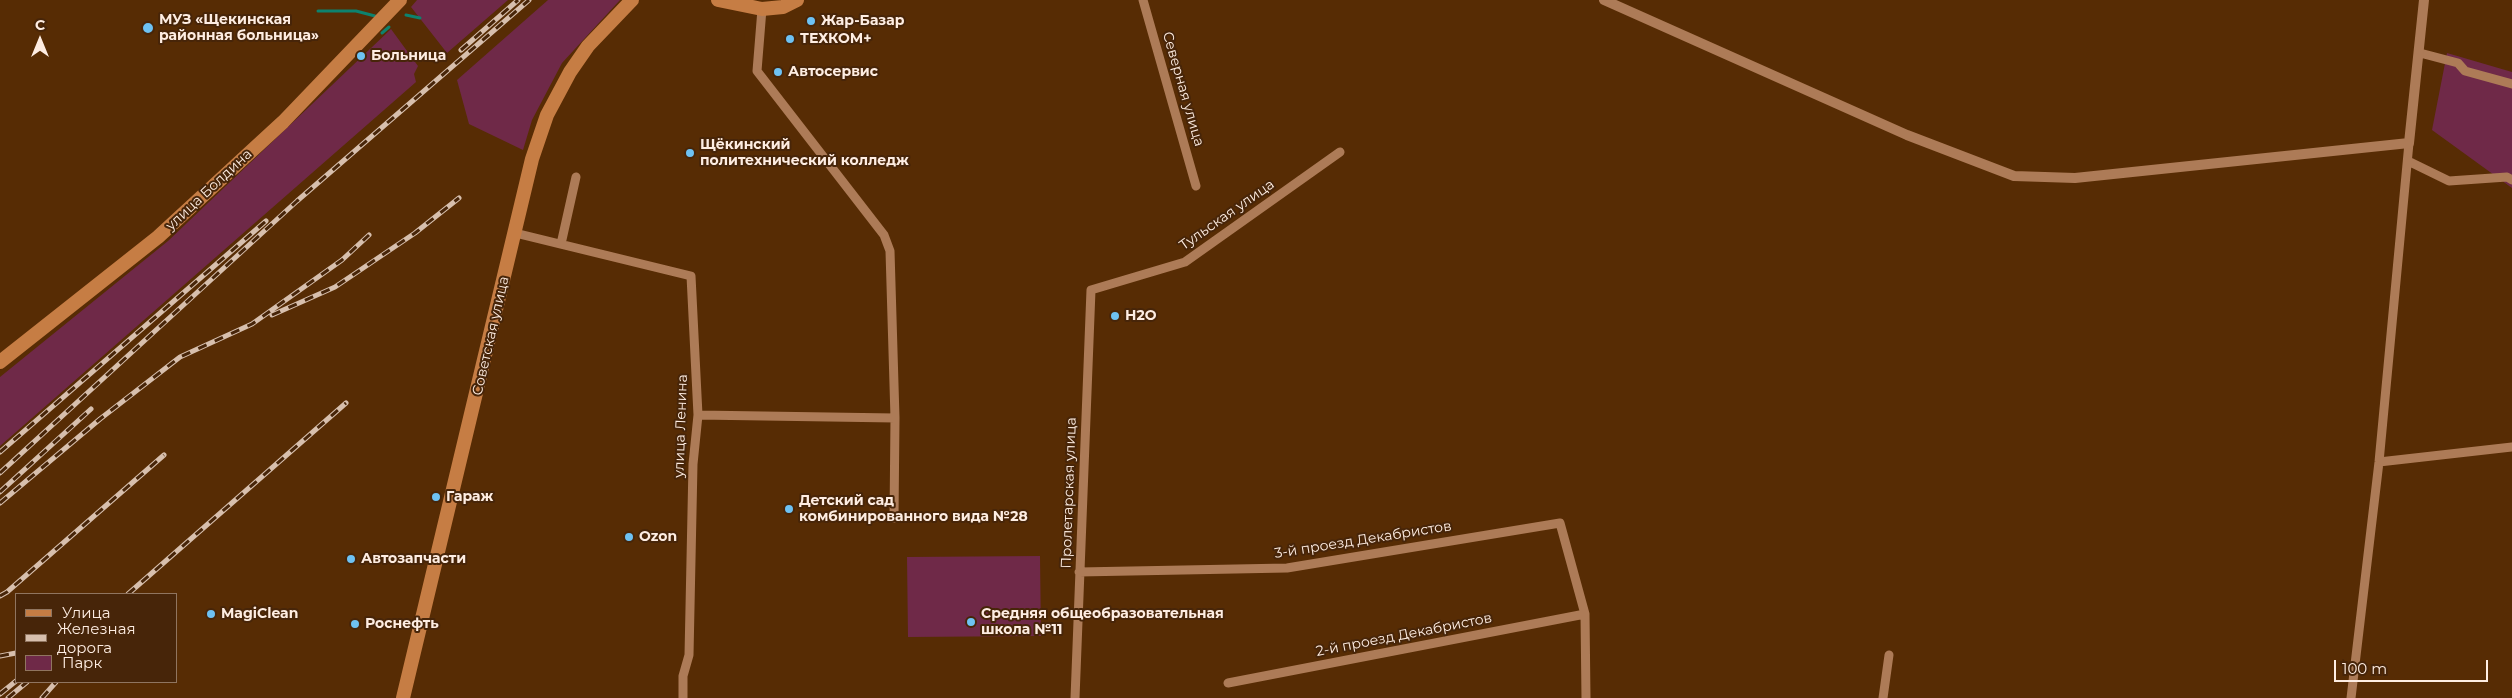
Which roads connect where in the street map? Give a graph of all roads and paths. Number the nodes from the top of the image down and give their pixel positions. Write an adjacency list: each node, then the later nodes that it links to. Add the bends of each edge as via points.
1 (400, 0): 21 (main road, улица Болдина, via 283,122 158,237)
2 (632, 0): 18 (main road, Советская улица, via 588,46 547,115 532,159)
3 (718, 0): 9 (main road)
4 (738, 0): 9 (main road)
5 (797, 0): 9 (main road, via 783,7)
6 (1143, 0): 17 (street, Северная улица)
7 (1604, 0): 12 (street, via 1907,135 2014,176 2075,178)
8 (2424, 0): 10 (street)
9 (757, 8): 23 (street, via 757,71 884,235 890,251)
10 (2420, 53): 11 (street, via 2458,63 2465,71); 12 (street)
11 (2512, 84)
12 (2409, 143): 14 (street)
13 (1340, 152): 20 (street, Тульская улица, via 1185,262)
14 (2408, 161): 16 (street, via 2449,181 2507,176); 25 (street)
15 (576, 177): 19 (street)
16 (2512, 180)
17 (1196, 186)
18 (516, 233): 19 (street, улица Ленина); 31 (main road, Советская улица)
19 (561, 244): 22 (street, улица Ленина, via 691,276)
20 (1091, 290): 27 (street, Пролетарская улица)
21 (0, 362)
22 (698, 415): 23 (street); 32 (street, улица Ленина, via 693,464 688,655 683,676)
23 (895, 418): 26 (street)
24 (2512, 447): 25 (street)
25 (2379, 462): 36 (street)
26 (894, 518)
27 (1079, 572): 28 (street, 3-й проезд Декабристов, via 1287,568 1560,523); 33 (street, Пролетарская улица)
28 (1585, 614): 30 (street, 2-й проезд Декабристов); 34 (street)
29 (1888, 655): 35 (street)
30 (1228, 683)
31 (403, 698)
32 (683, 698)
33 (1075, 698)
34 (1586, 698)
35 (1883, 698)
36 (2351, 698)

